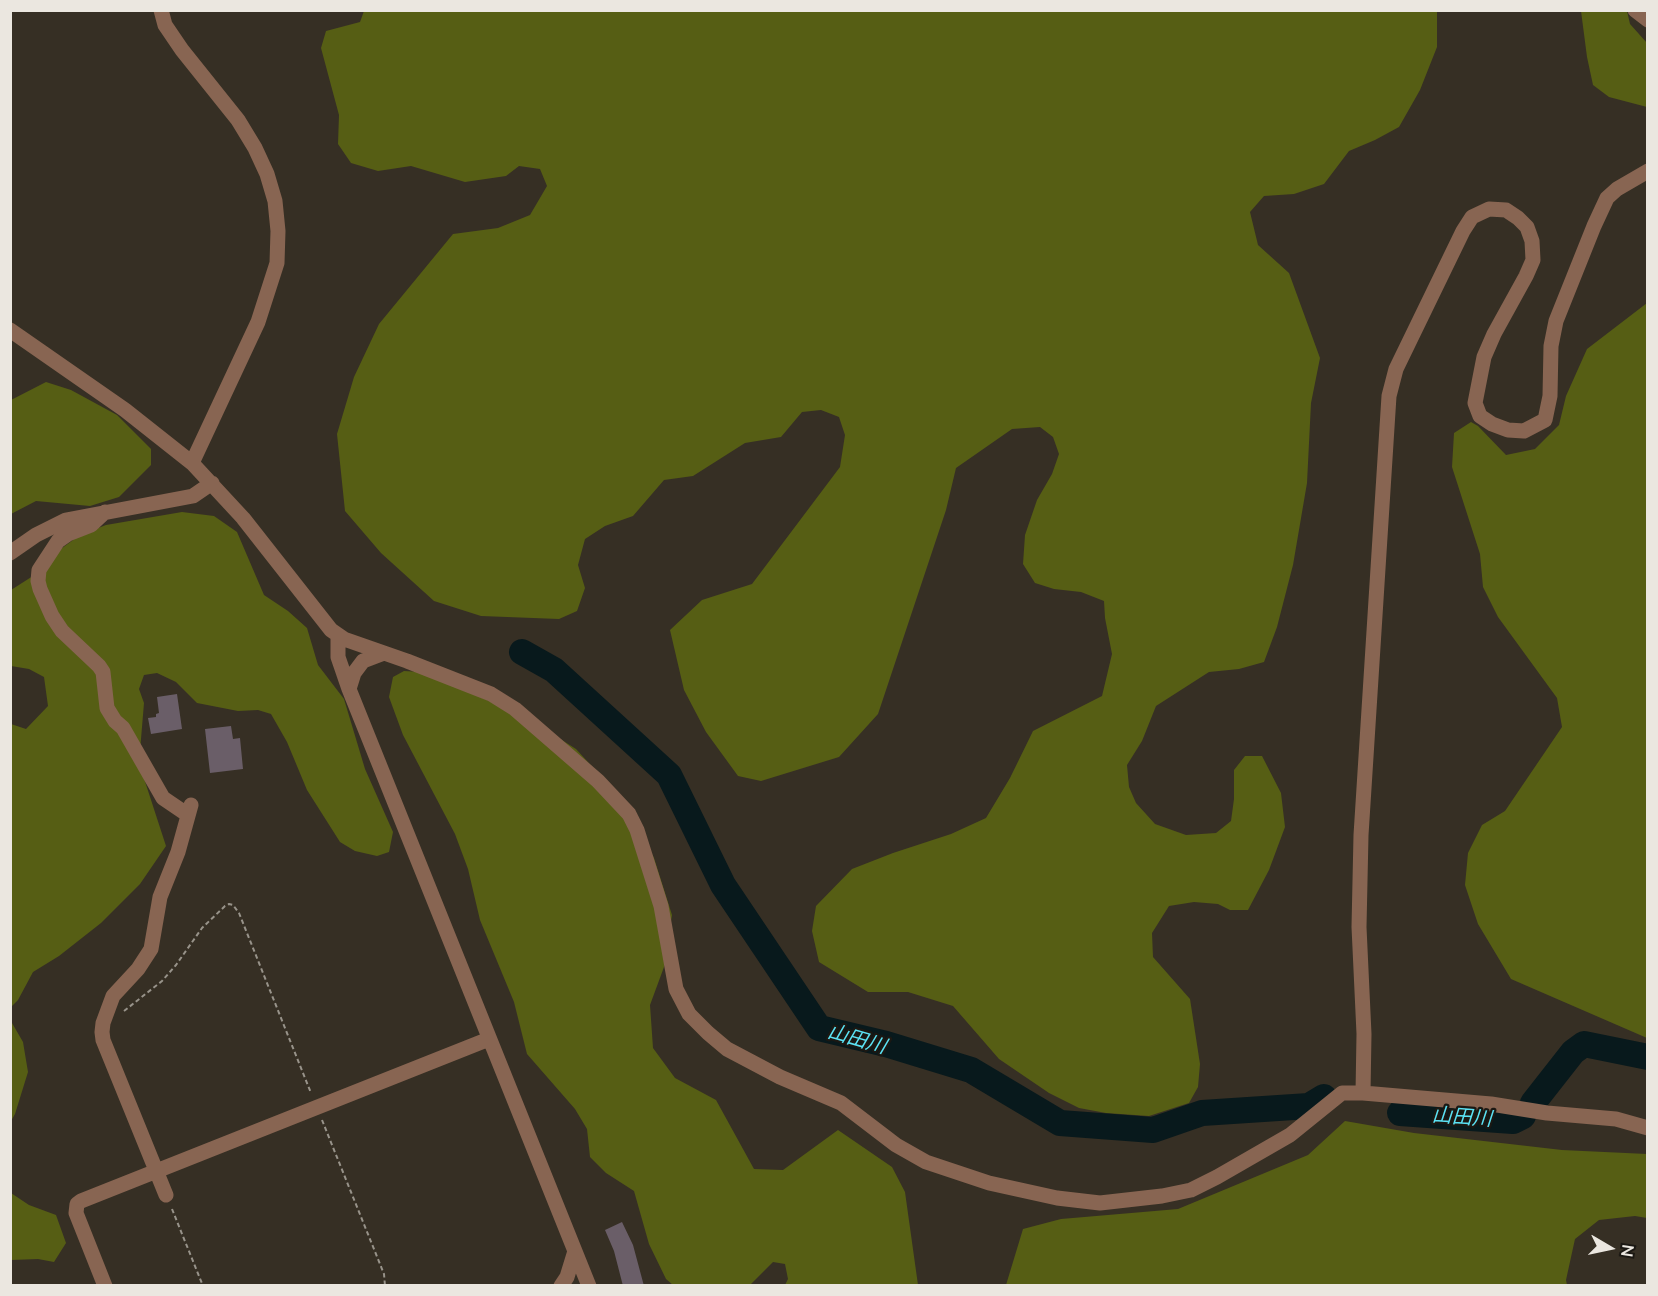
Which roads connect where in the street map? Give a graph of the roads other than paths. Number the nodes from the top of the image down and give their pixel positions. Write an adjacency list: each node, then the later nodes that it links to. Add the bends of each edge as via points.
1 (161, 10): 6 (street, via 165,25 182,50 238,120 255,148 275,201 278,231 277,263 258,322)
2 (1635, 10): 3 (street)
3 (1647, 20)
4 (1647, 171): 14 (street, via 1607,198 1594,226 1556,321 1545,420 1524,431 1508,430 1480,416 1475,403 1484,357 1533,260 1527,227 1506,210 1489,209 1472,217 1396,369 1389,396 1361,835)
5 (10, 330): 6 (street, via 125,410)
6 (192, 463): 7 (street)
7 (212, 483): 8 (street, via 193,496); 10 (street, via 280,562 318,616)
8 (105, 512): 9 (street, via 66,519); 16 (street, via 91,525 58,541 39,570 39,589 62,631 103,672 106,708 123,728 163,798 190,810 162,891 151,949 113,996 102,1032)
9 (10, 553)
10 (338, 635): 11 (street); 12 (street, via 338,657)
11 (378, 650): 12 (street, via 354,673); 14 (street, via 491,694 514,709 598,781 628,814 662,906 676,989 689,1014 708,1033 727,1049 780,1077 841,1103 896,1145 926,1162 989,1183 1058,1198 1100,1203 1162,1196 1191,1190 1217,1177 1290,1135 1342,1093)
12 (349, 689): 13 (street)
13 (489, 1039): 16 (street); 18 (street)
14 (1363, 1093): 15 (street, via 1616,1119)
15 (1647, 1128)
16 (156, 1171): 17 (street); 19 (street, via 77,1204 76,1213)
17 (166, 1195)
18 (575, 1251): 20 (street); 21 (street)
19 (105, 1286)
20 (561, 1286)
21 (589, 1286)

